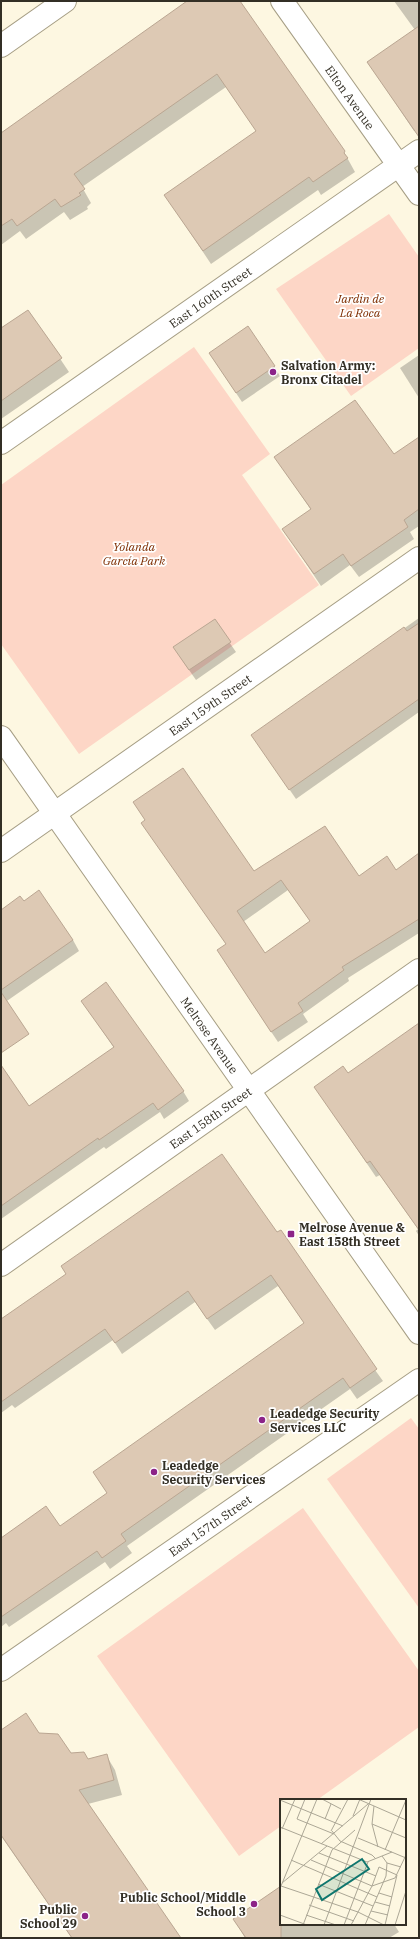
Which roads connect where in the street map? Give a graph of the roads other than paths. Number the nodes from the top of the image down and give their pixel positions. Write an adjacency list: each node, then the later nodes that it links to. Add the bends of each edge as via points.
1 (65, 1): 3 (street)
2 (282, 1): 5 (street, Elton Avenue)
3 (1, 46)
4 (419, 151): 5 (street, East 160th Street)
5 (399, 166): 6 (street, Elton Avenue); 7 (street, East 160th Street)
6 (419, 194)
7 (1, 443)
8 (419, 558): 10 (street, East 159th Street)
9 (1, 737): 10 (street, Melrose Avenue)
10 (54, 814): 11 (street, East 159th Street); 13 (street, Melrose Avenue)
11 (1, 851)
12 (419, 970): 13 (street, East 158th Street)
13 (249, 1090): 14 (street, East 158th Street); 15 (street, Melrose Avenue)
14 (1, 1265)
15 (419, 1333)
16 (419, 1380): 17 (street, East 157th Street)
17 (1, 1670)

